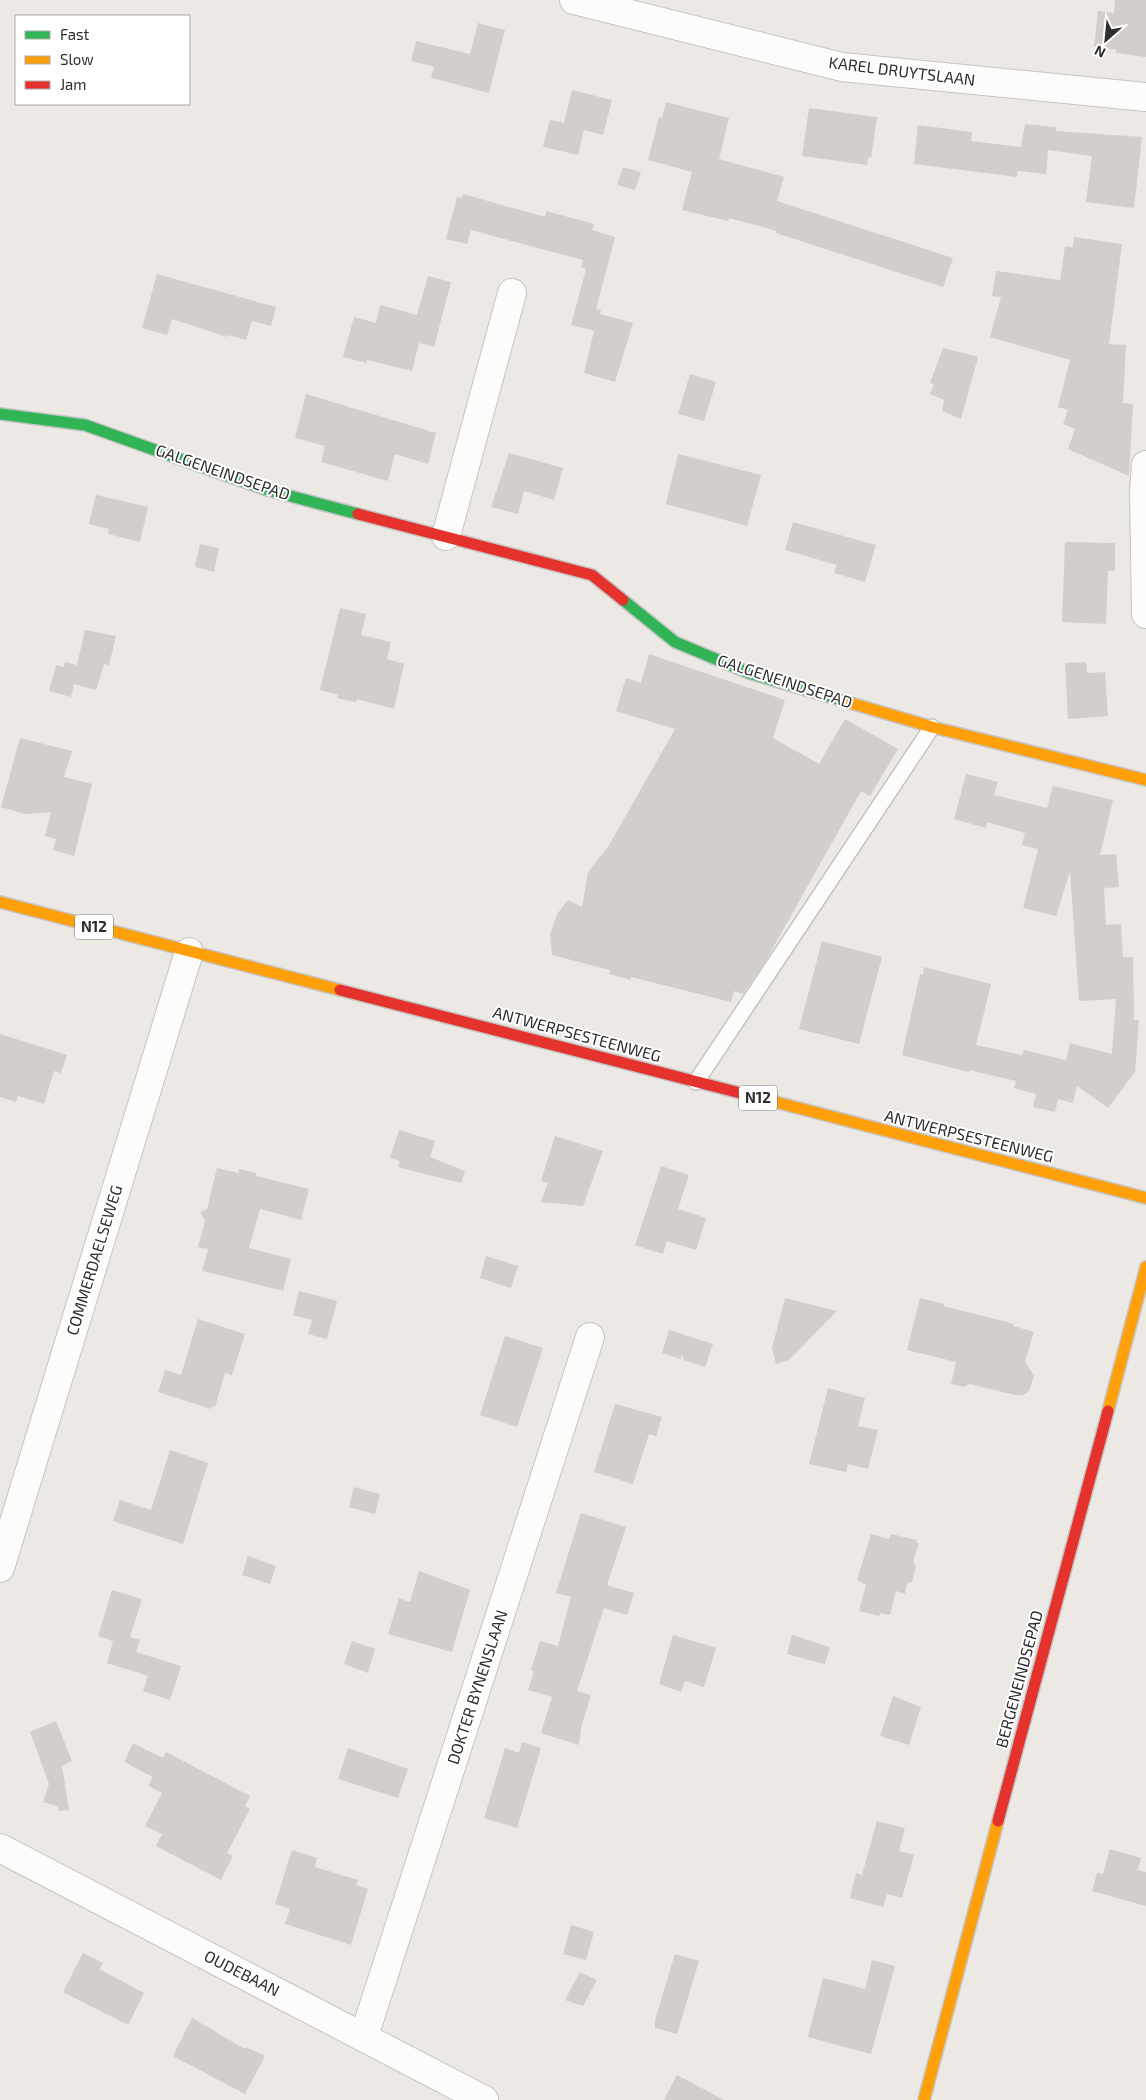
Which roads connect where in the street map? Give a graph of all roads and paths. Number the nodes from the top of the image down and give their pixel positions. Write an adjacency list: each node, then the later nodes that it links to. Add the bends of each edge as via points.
1 (574, 0): 2 (street, KAREL DRUYTSLAAN)
2 (645, 9): 3 (street, KAREL DRUYTSLAAN, via 842,67)
3 (1146, 97)
4 (512, 293): 7 (street)
5 (0, 414): 7 (street, GALGENEINDSEPAD, via 85,425 264,489)
6 (1146, 465): 8 (street)
7 (446, 536): 9 (street, GALGENEINDSEPAD, via 592,575 675,642 748,673)
8 (1146, 614)
9 (932, 727): 10 (street, GALGENEINDSEPAD); 13 (lane)
10 (1146, 780)
11 (0, 902): 12 (street, ANTWERPSESTEENWEG / N12)
12 (189, 952): 13 (street, ANTWERPSESTEENWEG / N12); 17 (street, COMMERDAELSEWEG)
13 (696, 1082): 14 (street, ANTWERPSESTEENWEG / N12)
14 (1146, 1198)
15 (1146, 1267): 21 (street, BERGENEINDSEPAD)
16 (590, 1337): 19 (street, DOKTER BYNENSLAAN)
17 (0, 1568)
18 (0, 1848): 19 (street, OUDEBAAN)
19 (364, 2036): 20 (street, OUDEBAAN)
20 (484, 2100)
21 (924, 2100)

